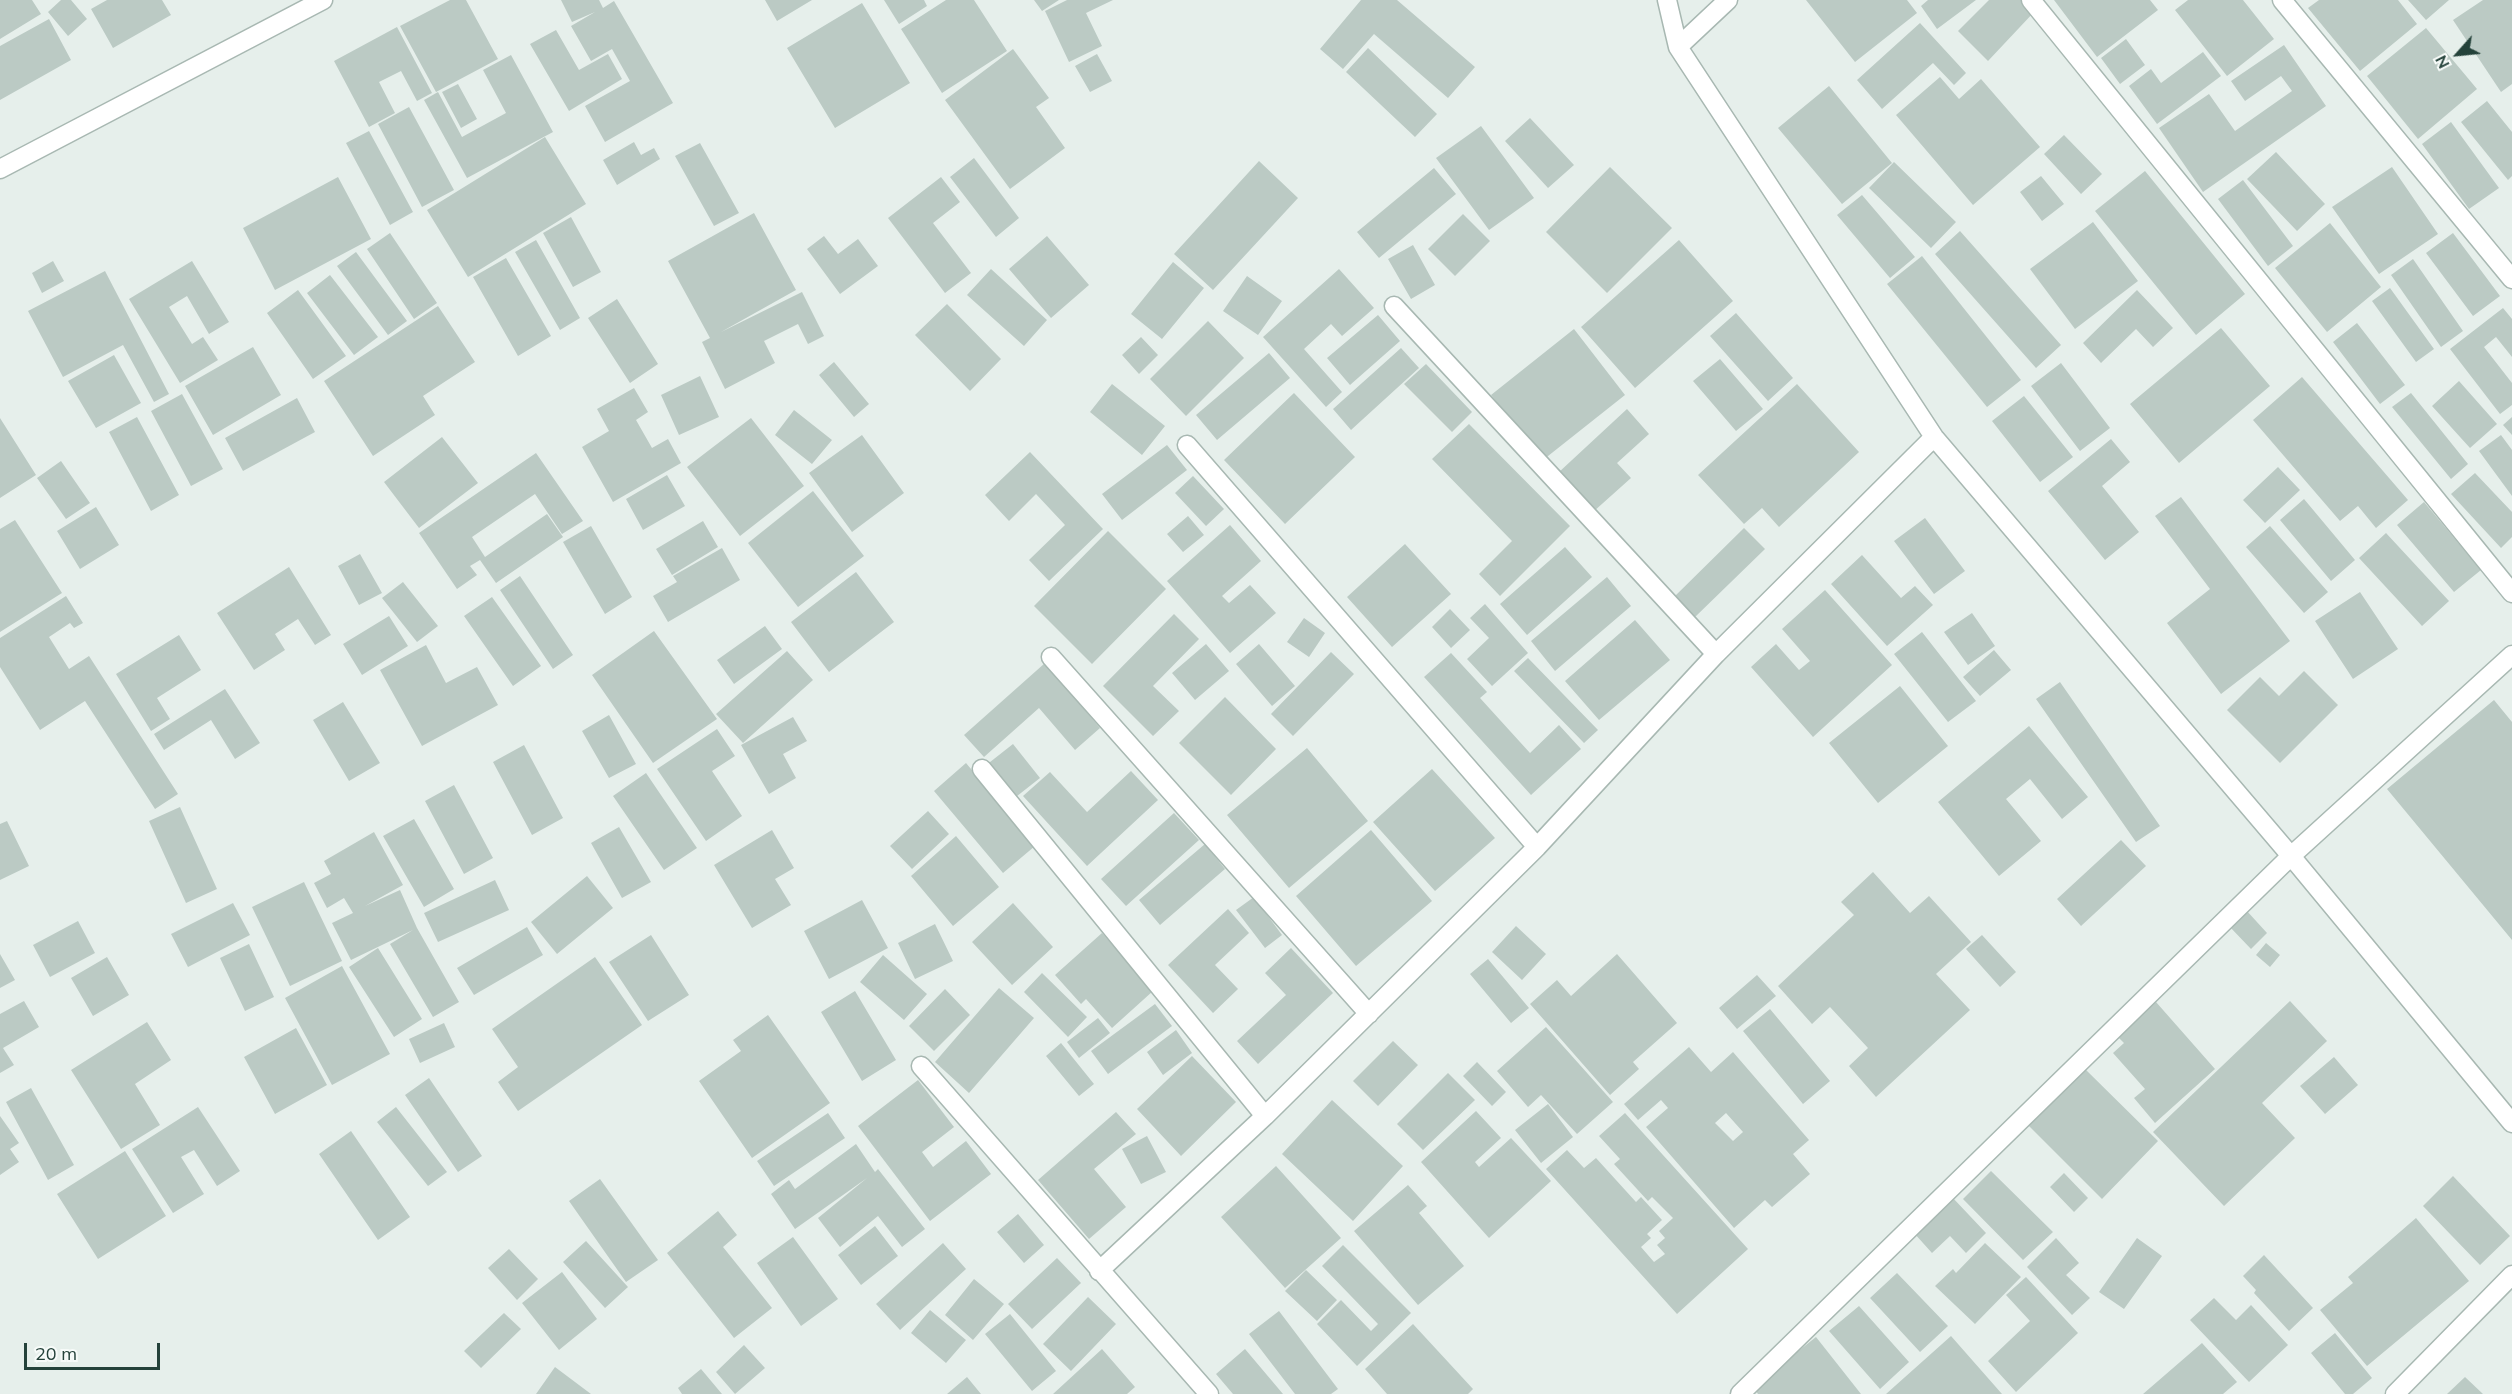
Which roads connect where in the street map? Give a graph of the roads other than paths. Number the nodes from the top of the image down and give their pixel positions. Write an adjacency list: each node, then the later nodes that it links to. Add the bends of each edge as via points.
1 (323, 0): 7 (street)
2 (1667, 0): 6 (street)
3 (1728, 0): 6 (street)
4 (2031, 0): 12 (street)
5 (2282, 0): 8 (street)
6 (1678, 47): 10 (street)
7 (0, 169)
8 (2512, 279)
9 (1394, 306): 13 (street)
10 (1934, 437): 13 (street); 18 (street)
11 (1187, 445): 17 (street)
12 (2512, 593)
13 (1716, 654): 17 (street)
14 (2512, 655): 18 (street)
15 (1051, 657): 19 (street)
16 (982, 769): 21 (street)
17 (1537, 847): 19 (street)
18 (2290, 856): 22 (street); 26 (street)
19 (1369, 1014): 21 (street)
20 (921, 1066): 23 (street)
21 (1264, 1116): 23 (street)
22 (2512, 1123)
23 (1099, 1271): 25 (street)
24 (2512, 1275): 27 (street)
25 (1209, 1394)
26 (1740, 1394)
27 (2395, 1394)

